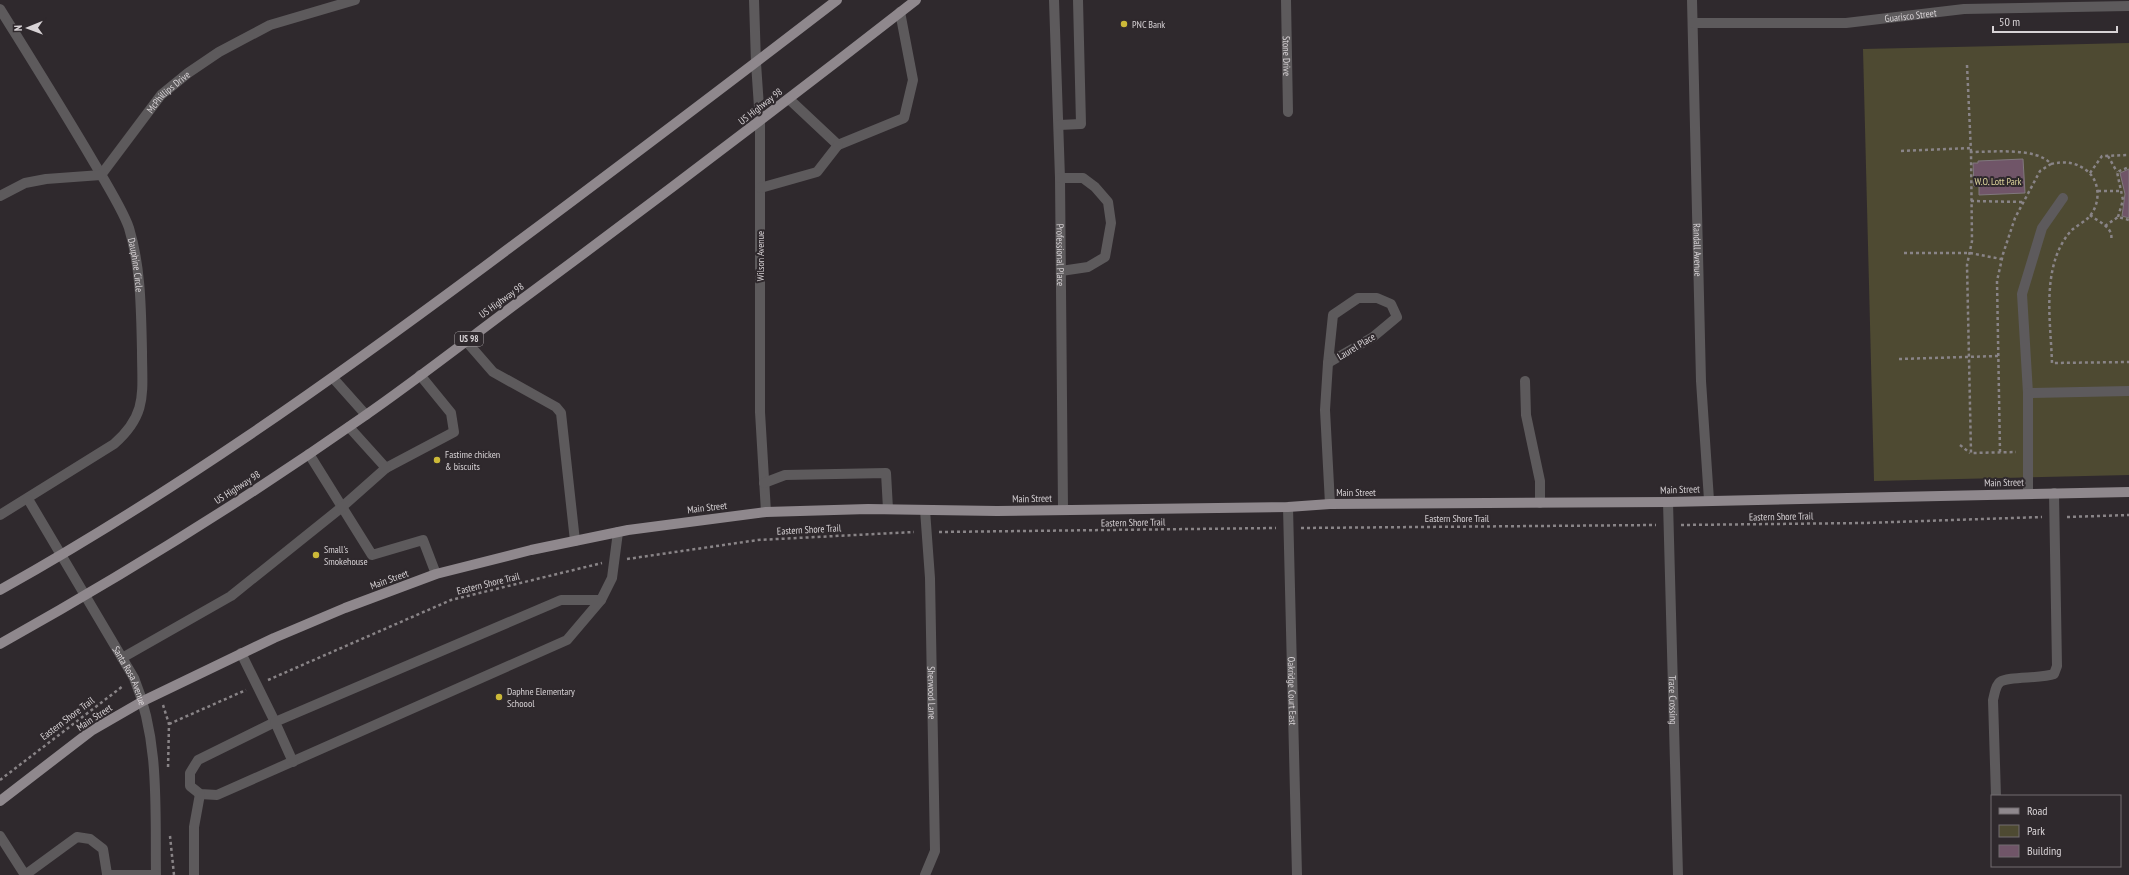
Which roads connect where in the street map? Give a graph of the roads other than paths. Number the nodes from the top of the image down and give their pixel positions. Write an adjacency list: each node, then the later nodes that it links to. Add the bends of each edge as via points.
1 (355, 0): 19 (street, McPhillips Drive, via 270,25 219,52 188,73 161,95)
2 (754, 0): 13 (street, Wilson Avenue)
3 (836, 0): 13 (main road)
4 (916, 0): 11 (main road, US Highway 98 / US 98)
5 (1054, 0): 17 (street, Professional Place)
6 (1078, 0): 17 (street, via 1081,124)
7 (1286, 0): 15 (street, Stone Drive)
8 (1692, 0): 12 (street, Randall Avenue)
9 (2129, 6): 12 (street, Guarisco Street, via 1964,9 1846,23)
10 (0, 8): 19 (street, Dauphine Circle)
11 (900, 12): 14 (main road, US Highway 98 / US 98); 18 (street, via 913,80 904,118)
12 (1693, 23): 41 (street, Randall Avenue, via 1701,374)
13 (756, 63): 16 (street, Wilson Avenue); 28 (main road)
14 (789, 99): 16 (main road, US Highway 98 / US 98); 18 (street)
15 (1288, 112)
16 (760, 122): 21 (street, Wilson Avenue); 25 (main road, US Highway 98 / US 98)
17 (1059, 125): 20 (street, Professional Place)
18 (838, 146): 21 (street, via 817,172)
19 (101, 175): 22 (street, via 25,183); 40 (street, Dauphine Circle, via 128,226 137,259 141,311 142,397 138,414 119,440)
20 (1060, 178): 24 (street, Professional Place); 24 (street, via 1083,178 1095,187 1108,202 1111,223 1105,257 1088,267)
21 (760, 188): 36 (street, Wilson Avenue, via 760,412)
22 (0, 196)
23 (2063, 198): 31 (street, via 2042,228 2022,294)
24 (1061, 271): 49 (street, Professional Place)
25 (466, 341): 27 (main road, US Highway 98 / US 98); 53 (street, via 494,372 556,407 561,413)
26 (1328, 363): 26 (street, Laurel Place, via 1373,337 1397,317 1391,304 1377,298 1358,298 1333,315); 44 (street, Laurel Place, via 1325,410)
27 (420, 375): 32 (main road, US Highway 98 / US 98); 35 (street, via 451,413 454,432)
28 (333, 378): 32 (street); 54 (main road, via 197,470)
29 (1525, 381): 43 (street, via 1526,415 1540,481)
30 (2129, 390): 31 (street)
31 (2028, 393): 38 (street)
32 (366, 416): 33 (main road, US Highway 98 / US 98)
33 (349, 427): 34 (main road, US Highway 98 / US 98); 35 (street)
34 (309, 454): 45 (street); 57 (main road, US Highway 98 / US 98)
35 (386, 468): 45 (street)
36 (764, 483): 47 (street, via 785,475 886,473); 50 (street, Wilson Avenue)
37 (2129, 492): 39 (main road, Main Street)
38 (2028, 494): 39 (main road, Main Street); 41 (main road, Main Street)
39 (2054, 494): 66 (street, via 2058,666 2054,674 2045,678 2008,679 2001,681 1996,688 1993,700)
40 (28, 499): 51 (street, Dauphine Circle); 54 (street, Santa Rosa Avenue)
41 (1710, 500): 42 (main road, Main Street)
42 (1668, 502): 43 (main road, Main Street); 75 (street, Trace Crossing)
43 (1540, 503): 44 (main road, Main Street)
44 (1330, 504): 46 (main road, Main Street)
45 (342, 506): 55 (street, via 372,555 423,540); 61 (street, via 231,596)
46 (1288, 507): 49 (main road, Main Street); 74 (street, Oakridge Court East)
47 (888, 509): 48 (main road, Main Street); 50 (main road, Main Street)
48 (925, 510): 49 (main road, Main Street); 73 (street, Sherwood Lane, via 930,578 935,851)
49 (1063, 510)
50 (766, 512): 52 (main road, Main Street)
51 (0, 514)
52 (618, 532): 53 (main road, Main Street); 58 (street, via 612,578)
53 (575, 541): 55 (main road, Main Street)
54 (62, 555): 56 (main road); 57 (street, Santa Rosa Avenue)
55 (436, 574): 60 (main road, Main Street, via 345,608)
56 (0, 590)
57 (86, 596): 59 (main road, US Highway 98 / US 98); 61 (street, Santa Rosa Avenue)
58 (601, 600): 63 (street, via 561,600); 64 (street, via 567,640)
59 (0, 644)
60 (241, 653): 62 (main road, Main Street); 63 (street)
61 (122, 658): 62 (street, Santa Rosa Avenue, via 134,678)
62 (143, 701): 67 (main road, Main Street, via 91,731); 71 (street, Santa Rosa Avenue, via 154,754)
63 (275, 722): 64 (street); 65 (street, via 198,760 190,773 190,786)
64 (293, 762): 65 (street, via 218,795)
65 (200, 794): 72 (street, via 194,827)
66 (1996, 795)
67 (0, 801)
68 (0, 836): 70 (street)
69 (107, 874): 70 (street, via 103,849 90,839 77,837); 71 (street)
70 (25, 875)
71 (156, 875)
72 (194, 875)
73 (925, 875)
74 (1297, 875)
75 (1678, 875)

